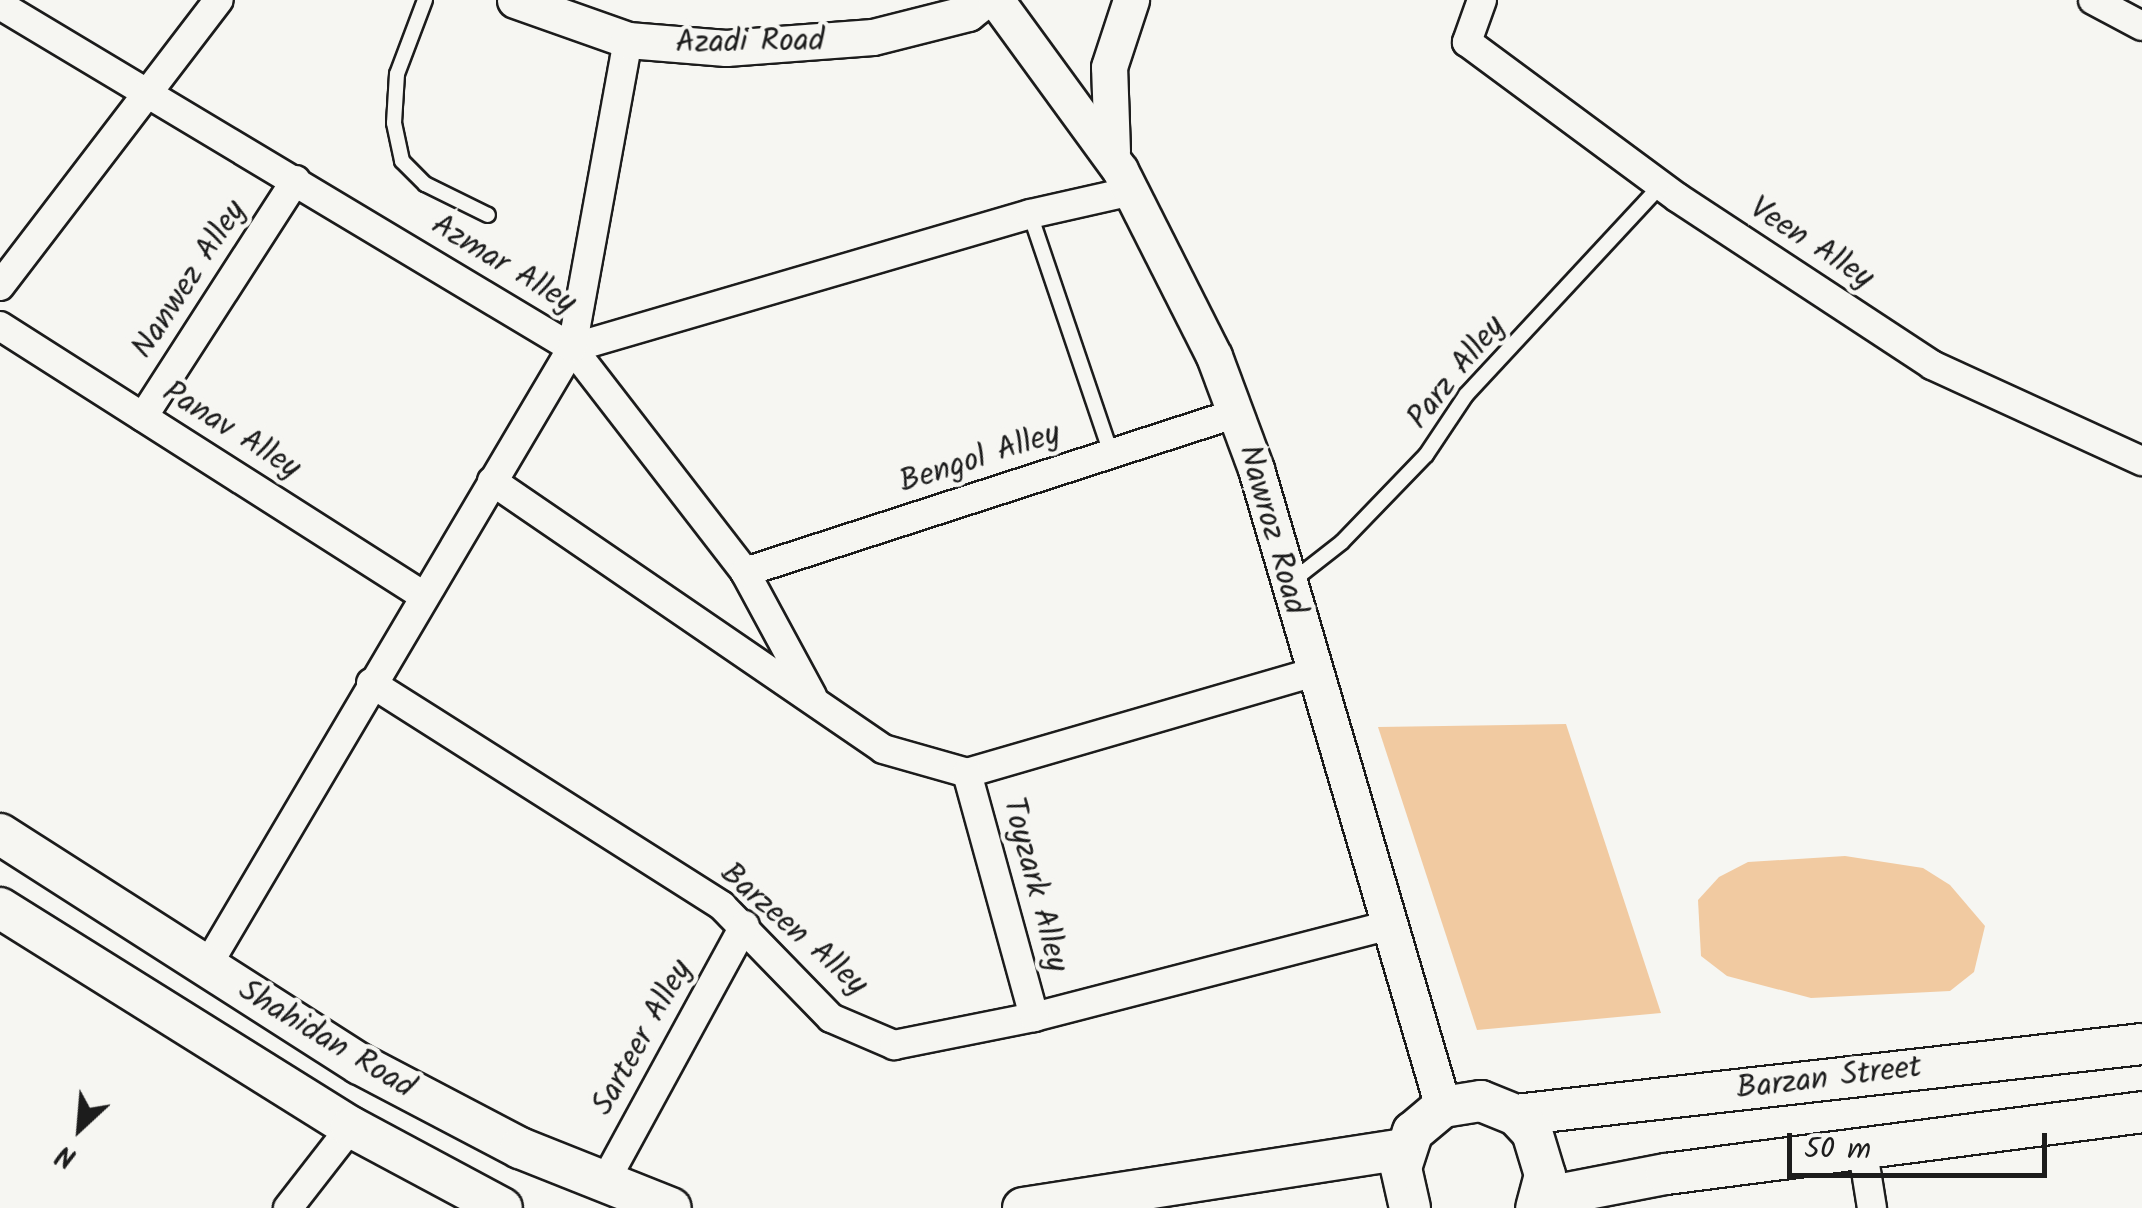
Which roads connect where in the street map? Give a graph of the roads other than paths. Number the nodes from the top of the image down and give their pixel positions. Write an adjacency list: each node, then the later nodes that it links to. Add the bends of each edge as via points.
1 (220, 0): 12 (street)
2 (425, 0): 17 (lane, via 398,74 394,124 402,161 425,184)
3 (514, 0): 11 (street, Azadi Road)
4 (984, 0): 11 (street, Azadi Road, via 968,13 921,26 824,44 726,48)
5 (996, 0): 14 (street, Nawroz Road)
6 (1131, 0): 14 (street, via 1109,67 1106,105)
7 (1482, 0): 15 (street, Veen Alley, via 1467,42)
8 (2094, 0): 10 (street)
9 (0, 6): 12 (street, Azmar Alley)
10 (2142, 26)
11 (628, 40): 20 (street)
12 (148, 92): 13 (street, Azmar Alley); 18 (street)
13 (296, 180): 20 (street, Azmar Alley); 22 (street, Nanwez Alley)
14 (1126, 180): 16 (street, Azmar Alley); 21 (street, Nawroz Road)
15 (1660, 185): 24 (street, Veen Alley, via 1932,365); 27 (lane, Parz Alley, via 1466,396 1426,455 1342,542)
16 (1030, 214): 20 (street, Azmar Alley); 23 (lane)
17 (488, 215)
18 (0, 286)
19 (0, 326): 22 (street, Panav Alley)
20 (572, 348): 25 (street); 26 (street)
21 (1236, 412): 23 (street, Bengol Alley); 27 (street, Nawroz Road)
22 (143, 417): 28 (street, Panav Alley)
23 (1111, 453): 26 (street, Bengol Alley)
24 (2142, 462)
25 (492, 481): 28 (street); 31 (street)
26 (745, 572): 31 (street)
27 (1288, 584): 29 (street, Nawroz Road)
28 (424, 596): 30 (street)
29 (1312, 673): 32 (street); 37 (street, Nawroz Road)
30 (372, 682): 36 (street, Barzeen Alley); 39 (street)
31 (812, 698): 32 (street, via 883,749)
32 (966, 772): 41 (street, Toyzark Alley)
33 (15, 843): 34 (main road, via 22,878); 38 (main road, Shahidan Road)
34 (0, 898)
35 (0, 908): 40 (main road, Shahidan Road)
36 (745, 925): 41 (street, Barzeen Alley, via 831,1018 894,1046); 49 (street, Sarteer Alley)
37 (1390, 925): 41 (street, Barzeen Alley); 43 (street, Nawroz Road)
38 (146, 927): 39 (main road, Shahidan Road); 40 (main road, via 116,950)
39 (208, 966): 49 (main road, Shahidan Road, via 376,1073)
40 (107, 974): 46 (main road, Shahidan Road)
41 (1034, 1017)
42 (2142, 1044): 45 (main road, Barzan Street)
43 (1444, 1107): 45 (main road, via 1481,1101); 47 (main road, via 1427,1117)
44 (2142, 1112): 48 (main road)
45 (1516, 1115): 50 (main road, via 1542,1152)
46 (351, 1127): 51 (street); 52 (main road, Shahidan Road)
47 (1405, 1149): 54 (main road); 55 (main road, via 1402,1188)
48 (1863, 1152): 50 (main road, via 1666,1174); 56 (street)
49 (603, 1185): 53 (main road, Shahidan Road)
50 (1538, 1203)
51 (288, 1208)
52 (502, 1208)
53 (671, 1208)
54 (1023, 1208)
55 (1410, 1208)
56 (1872, 1208)

